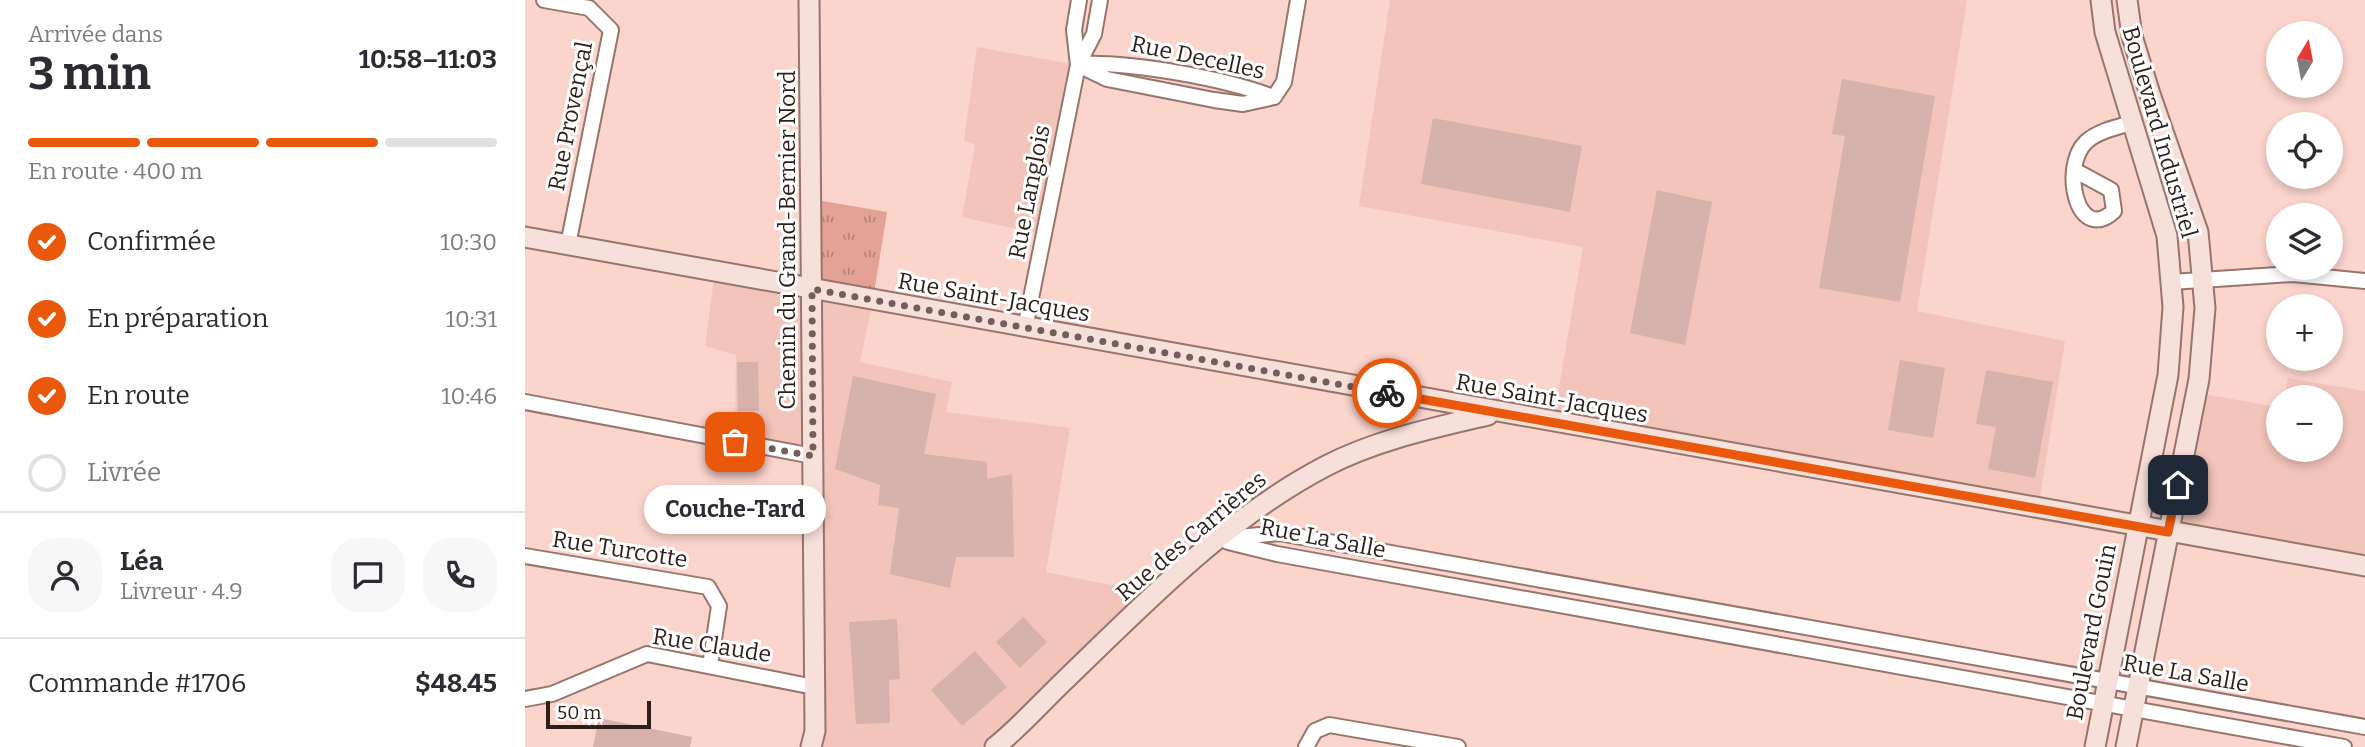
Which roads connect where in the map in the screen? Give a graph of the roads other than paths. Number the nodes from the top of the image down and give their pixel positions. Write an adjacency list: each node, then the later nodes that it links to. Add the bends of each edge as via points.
1 (544, 0): 12 (street, Rue Provençal, via 589,8 611,30)
2 (809, 0): 16 (street, Chemin du Grand-Bernier Nord)
3 (1079, 0): 8 (street, Rue Langlois, via 1074,30)
4 (1101, 0): 8 (street, Rue Langlois, via 1094,34)
5 (1298, 0): 8 (street, Rue Decelles, via 1283,82 1274,97 1243,104 1214,100 1107,79)
6 (2101, 0): 9 (street, Boulevard Industriel, via 2105,32)
7 (2127, 0): 13 (street, Boulevard Industriel, via 2132,36 2198,232)
8 (1078, 65): 17 (street, Rue Langlois)
9 (2132, 123): 10 (street, via 2088,140 2078,152); 15 (street, Boulevard Industriel, via 2167,236)
10 (2074, 170)
11 (525, 237): 12 (street, Rue Saint-Jacques)
12 (568, 245): 16 (street, Rue Saint-Jacques)
13 (2202, 278): 14 (street, via 2293,274); 15 (street); 22 (street, Boulevard Industriel, via 2205,308 2199,379)
14 (2365, 281)
15 (2171, 282): 21 (street, Boulevard Industriel, via 2168,375)
16 (812, 289): 17 (street, Rue Saint-Jacques); 20 (street, Chemin du Grand-Bernier Nord)
17 (1025, 328): 19 (street, Rue Saint-Jacques)
18 (525, 402): 20 (street)
19 (1496, 413): 21 (street, Rue Saint-Jacques); 23 (street, Rue des Carrières, via 1407,434 1329,464 1288,487)
20 (813, 456): 34 (street, Chemin du Grand-Bernier Nord)
21 (2136, 526): 22 (street, Rue Saint-Jacques); 33 (street, Boulevard Gouin)
22 (2168, 532): 25 (street, Rue Saint-Jacques); 35 (street)
23 (1217, 539): 26 (street, Rue La Salle, via 1279,534); 27 (street, Rue La Salle); 41 (street, Rue des Carrières)
24 (525, 556): 31 (street, Rue Turcotte, via 708,587 719,606)
25 (2365, 566)
26 (1487, 573): 27 (street); 28 (street, Rue La Salle)
27 (1483, 591): 29 (street, Rue La Salle)
28 (1712, 611): 29 (street); 30 (street, Rue La Salle)
29 (1708, 633): 32 (street, Rue La Salle)
30 (1931, 650): 32 (street); 33 (street, Rue La Salle)
31 (710, 666): 34 (street, Rue Claude); 36 (street, Rue Claude, via 646,654 552,694)
32 (1926, 673): 37 (street, Rue La Salle)
33 (2106, 683): 35 (street, Rue La Salle); 37 (street, Boulevard Gouin)
34 (814, 687): 40 (street, Chemin du Grand-Bernier Nord)
35 (2137, 687): 38 (street); 39 (street, Rue La Salle)
36 (525, 699)
37 (2102, 705): 38 (street, Rue La Salle); 44 (street, Boulevard Gouin)
38 (2133, 709): 45 (street); 46 (street, Rue La Salle)
39 (2358, 726): 46 (street, Rue La Salle)
40 (816, 742)
41 (1000, 746)
42 (1306, 747): 43 (street, via 1315,731 1329,725)
43 (1458, 747)
44 (2095, 747)
45 (2126, 747)
46 (2345, 747)

